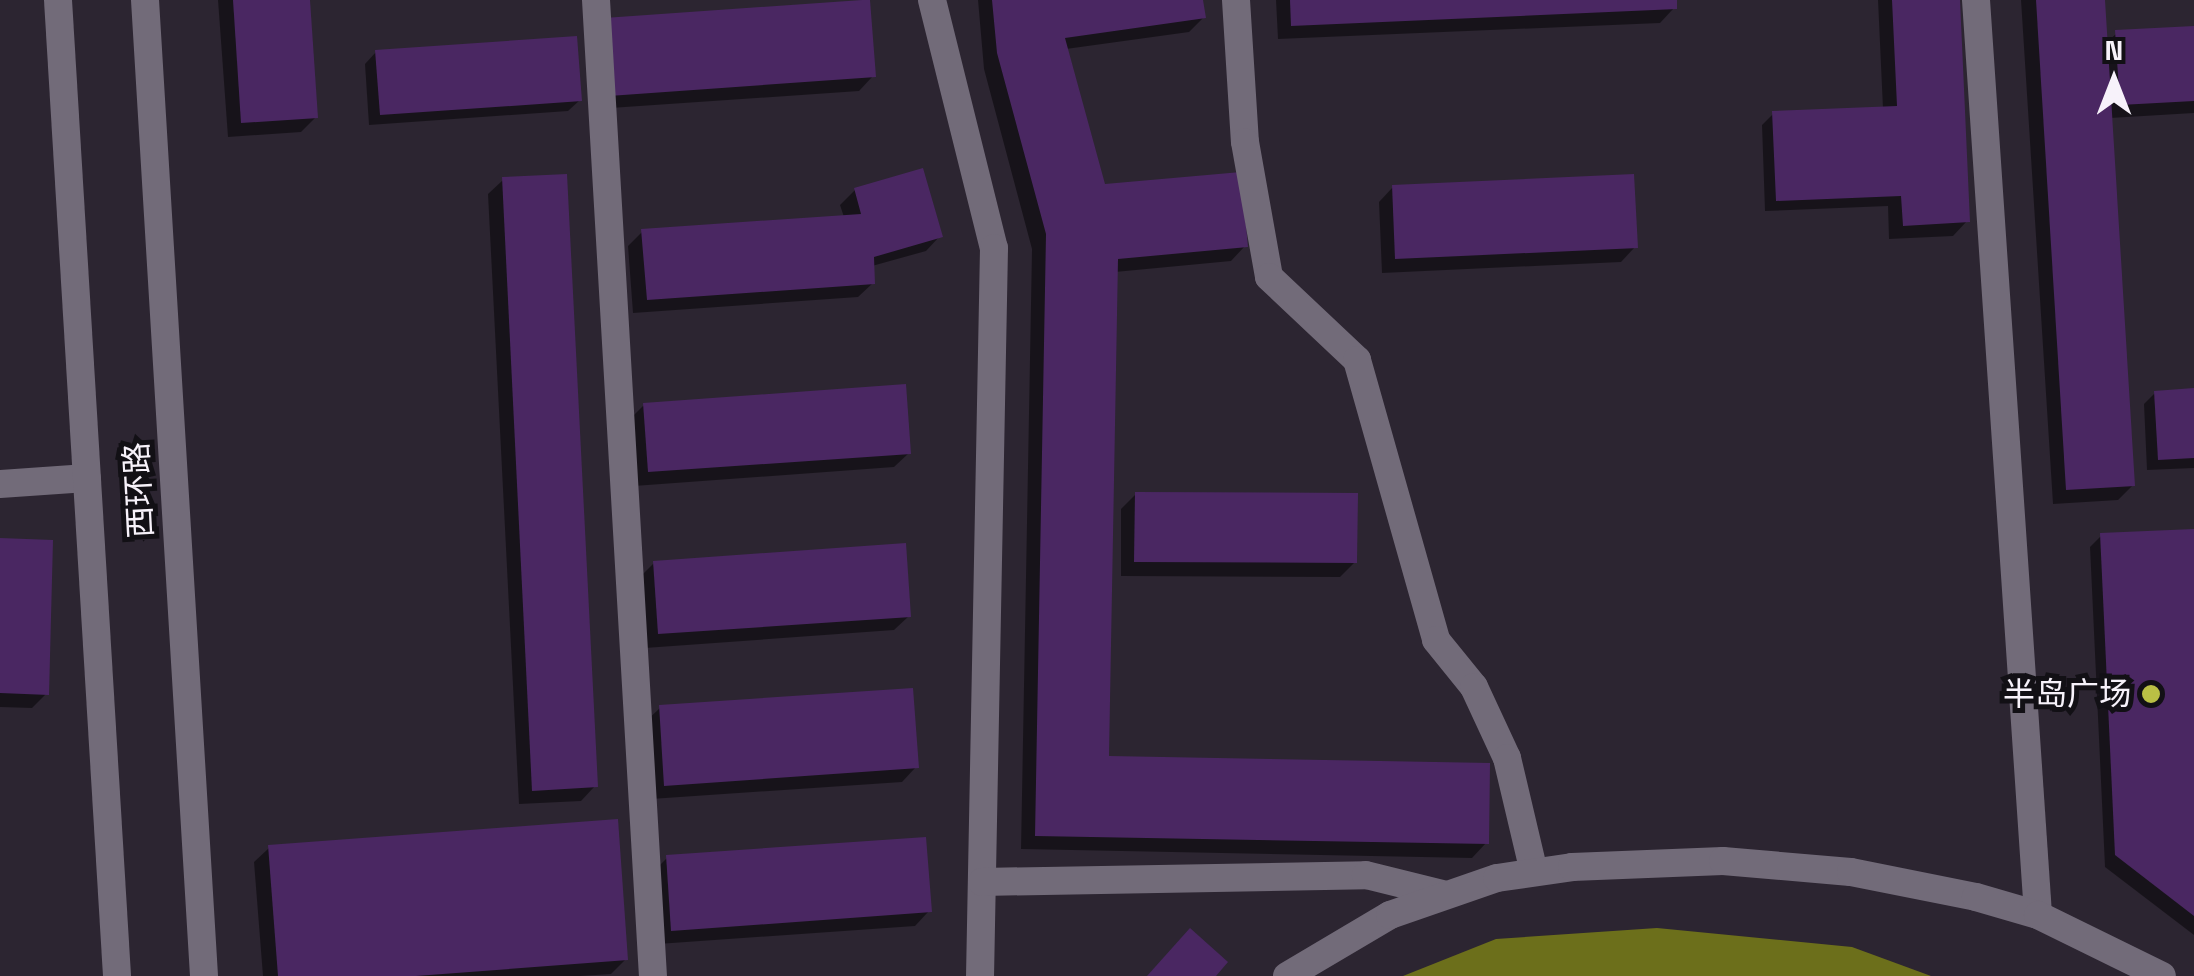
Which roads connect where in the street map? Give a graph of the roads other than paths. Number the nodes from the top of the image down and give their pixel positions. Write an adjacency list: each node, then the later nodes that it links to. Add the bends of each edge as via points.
1 (58, 0): 7 (street, 西环路)
2 (145, 0): 14 (street, 西环路)
3 (596, 0): 15 (street)
4 (932, 0): 10 (street, via 994,248)
5 (1236, 0): 9 (street, via 1245,142 1269,277 1357,360 1436,640 1474,687 1507,758)
6 (1976, 0): 12 (street)
7 (87, 478): 8 (street); 13 (street, 西环路)
8 (0, 484)
9 (1534, 872): 11 (street); 12 (street, via 1648,861 1787,864 1914,882)
10 (982, 882): 11 (street, via 1366,875); 16 (street)
11 (1442, 894): 17 (street, via 1340,941)
12 (2038, 915): 18 (street)
13 (117, 976)
14 (204, 976)
15 (653, 976)
16 (980, 976)
17 (1287, 976)
18 (2162, 976)

